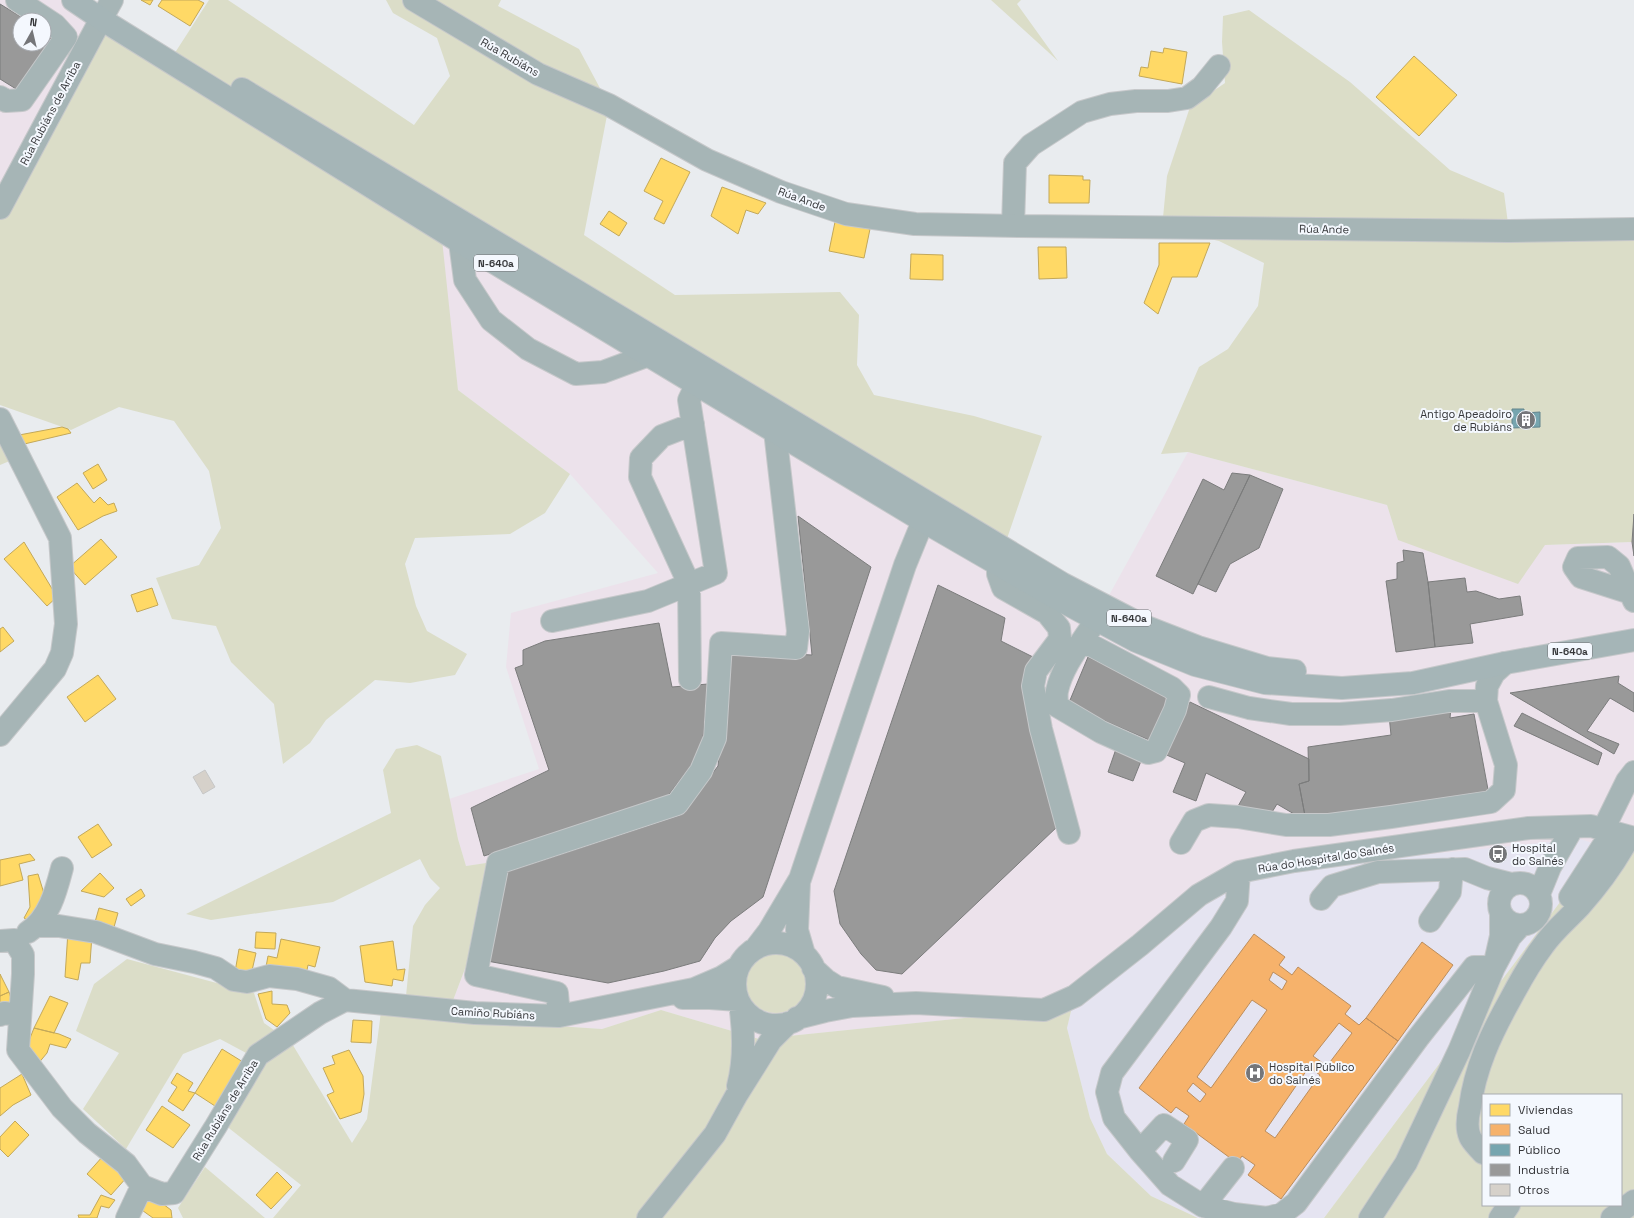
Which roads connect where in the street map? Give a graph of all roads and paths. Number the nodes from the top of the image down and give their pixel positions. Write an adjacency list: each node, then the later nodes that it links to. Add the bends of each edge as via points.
1 (17, 0): 6 (street, via 55,25 66,37)
2 (73, 0): 4 (main road, N-640a)
3 (414, 0): 9 (street, Rúa Rubiáns, via 538,74)
4 (103, 7): 7 (street, Rúa Rubiáns de Arriba); 14 (main road, N-640a); 18 (main road, N-640a)
5 (1219, 66): 12 (street, via 1202,87 1187,98 1110,104 1082,112 1031,145 1015,163)
6 (36, 80): 7 (street); 8 (street, via 22,100 6,101)
7 (61, 93): 10 (street, Rúa Rubiáns de Arriba)
8 (0, 97)
9 (610, 106): 12 (street, Rúa Ande, via 707,160 781,192 846,214 915,224)
10 (5, 185): 11 (street, Rúa Rubiáns de Arriba)
11 (0, 208)
12 (1013, 226): 13 (street, Rúa Ande, via 1501,231)
13 (1634, 229)
14 (460, 242): 15 (main road, N-640a); 15 (street, via 465,280 491,320 528,349 576,374 602,372)
15 (649, 355): 16 (main road, N-640a)
16 (697, 384): 19 (street, via 689,400); 20 (main road, N-640a)
17 (0, 419): 33 (street, via 60,538 66,624 62,653 55,669)
18 (797, 423): 21 (street, via 841,461 915,506); 26 (main road, N-640a, via 1063,584)
19 (693, 424): 23 (street, via 716,573); 23 (street, via 662,436 641,458 640,477)
20 (775, 431): 21 (main road, N-640a); 60 (street, via 798,632 796,648 721,643 715,738 702,770 677,804 498,863 476,974 556,994)
21 (923, 521): 22 (main road, N-640a); 26 (street, via 940,520 1059,592); 44 (street, via 905,565)
22 (998, 565): 24 (main road, N-640a); 38 (street, via 1003,588 1046,613 1058,628 1060,639 1036,671 1033,686 1041,730)
23 (689, 584): 25 (street, via 648,600); 30 (street)
24 (1096, 620): 28 (street); 29 (main road, N-640a, via 1136,641 1196,665 1265,683 1342,688 1413,683)
25 (552, 621)
26 (1144, 626): 29 (main road, N-640a, via 1198,647 1267,668 1340,675 1412,673)
27 (1634, 640): 29 (main road, N-640a)
28 (1083, 641): 28 (street, via 1062,675 1056,692 1057,706 1101,732 1148,753 1156,751 1179,695 1172,688)
29 (1505, 663): 32 (street, via 1494,673 1487,686)
30 (690, 678)
31 (1209, 697): 32 (street, via 1249,708 1298,714 1340,714 1392,710 1449,701)
32 (1486, 700): 40 (street, via 1506,765 1504,790 1491,802 1329,825 1286,825 1209,815 1194,821)
33 (0, 734)
34 (1634, 772): 35 (street)
35 (1627, 799): 39 (street)
36 (1573, 827): 37 (street, Rúa do Hospital do Salnés); 39 (street, Rúa do Hospital do Salnés, via 1591,826); 45 (street, via 1550,866)
37 (1540, 828): 43 (street, Rúa do Hospital do Salnés, via 1294,861); 45 (street, via 1549,852 1542,870)
38 (1069, 833)
39 (1620, 834): 64 (street, via 1557,919 1497,1023 1481,1059 1472,1088 1468,1118 1470,1137)
40 (1181, 843)
41 (62, 868): 49 (street, via 49,907)
42 (1452, 869): 45 (street, via 1466,869); 46 (street, via 1378,872 1332,886); 47 (street, via 1450,892)
43 (1239, 872): 58 (street, Rúa do Hospital do Salnés, via 1199,895 1075,996 1044,1010); 63 (street, via 1237,901 1221,927 1112,1073 1107,1092 1114,1118)
44 (800, 878): 51 (street); 52 (street, via 797,930)
45 (1514, 894): 48 (street, via 1509,922); 48 (street, via 1541,901 1541,908 1534,920); 53 (street)
46 (1321, 898)
47 (1430, 921)
48 (1521, 925): 53 (street, via 1510,937)
49 (37, 926): 50 (street); 55 (street, via 59,926 96,932 155,954 216,968 234,980 247,982 269,976 297,978 329,988)
50 (5, 937): 59 (street, via 23,954 23,974)
51 (756, 948): 52 (street, via 765,944 786,945); 54 (street)
52 (808, 961): 58 (street, Rúa do Hospital do Salnés, via 826,980 837,987); 61 (street, via 816,979 814,996 806,1011)
53 (1494, 966): 73 (street, via 1474,967 1296,1202 1282,1214); 74 (street, via 1459,1052 1406,1162)
54 (738, 967): 56 (street, via 694,989); 57 (street, via 735,989)
55 (345, 1000): 60 (street, Camiño Rubiáns, via 475,1013); 67 (street, Rúa Rubiáns de Arriba, via 320,1013 258,1055 174,1193 162,1194)
56 (639, 1001): 57 (street, via 710,998); 60 (street, Camiño Rubiáns)
57 (739, 1002): 61 (street, via 749,1015 761,1022 774,1025); 62 (street, via 744,1027 741,1075)
58 (916, 1003): 61 (street, Rúa do Hospital do Salnés, via 852,1006)
59 (10, 1015): 67 (street, via 18,1050 62,1108 126,1164)
60 (559, 1016)
61 (793, 1020): 62 (street, via 771,1040)
62 (736, 1096): 72 (street, via 715,1134)
63 (1140, 1151): 65 (street, via 1164,1125 1187,1140); 69 (street, via 1170,1185)
64 (1482, 1152)
65 (1174, 1161)
66 (1232, 1168): 69 (street)
67 (142, 1186): 71 (street)
68 (1634, 1201): 76 (street)
69 (1203, 1206): 73 (street, via 1234,1214)
70 (1508, 1206): 75 (street)
71 (127, 1218)
72 (648, 1218)
73 (1267, 1218)
74 (1370, 1218)
75 (1500, 1218)
76 (1612, 1218)

